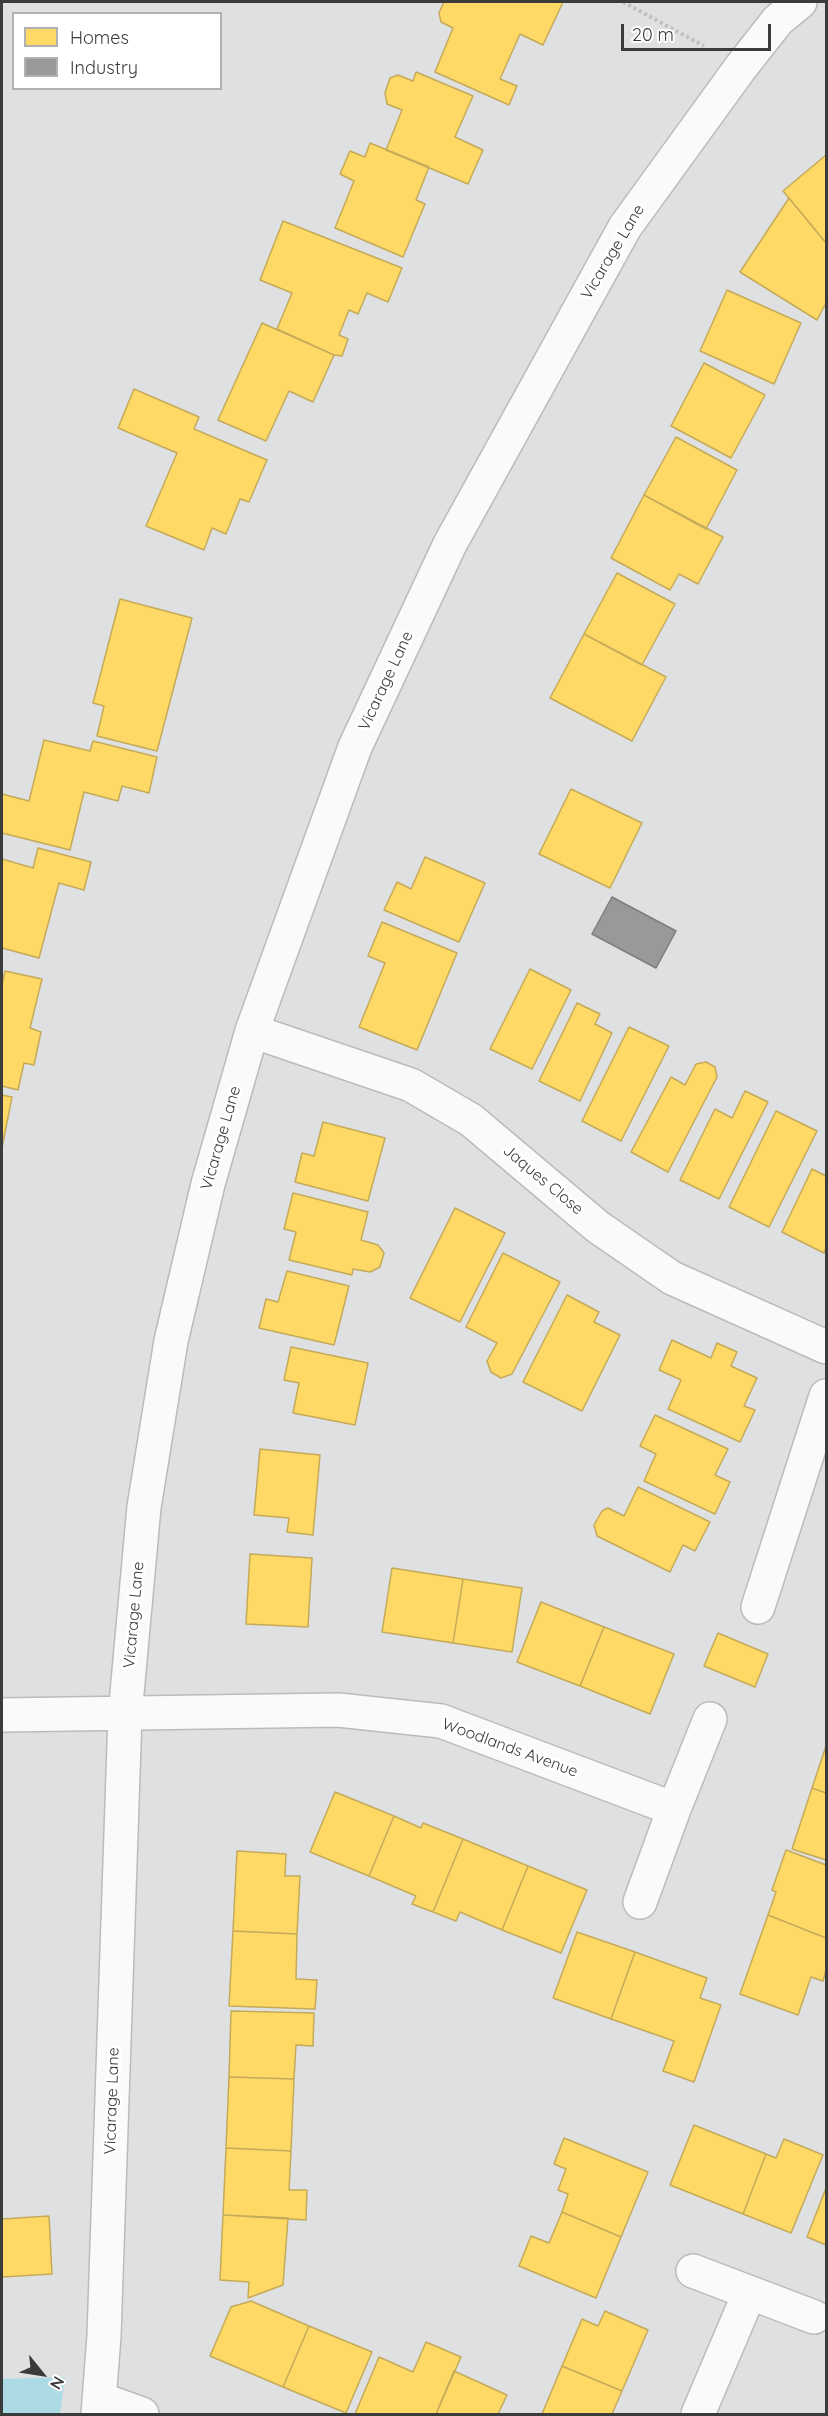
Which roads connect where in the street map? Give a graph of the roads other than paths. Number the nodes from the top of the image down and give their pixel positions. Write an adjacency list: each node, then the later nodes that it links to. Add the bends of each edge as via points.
1 (800, 2): 2 (street, Vicarage Lane, via 778,20 741,67 625,227 450,544 355,747)
2 (252, 1031): 3 (street, Jaques Close, via 411,1085 471,1119 598,1227 672,1278); 7 (street, Vicarage Lane, via 208,1184 171,1341 144,1507)
3 (826, 1347)
4 (826, 1396): 5 (street)
5 (758, 1607)
6 (2, 1715): 7 (street, Woodlands Avenue)
7 (125, 1715): 9 (street, Woodlands Avenue, via 338,1710 441,1721); 14 (street, Vicarage Lane)
8 (710, 1719): 9 (street)
9 (674, 1809): 10 (street)
10 (640, 1902)
11 (693, 2271): 12 (street)
12 (749, 2294): 13 (street); 16 (street)
13 (814, 2317)
14 (99, 2407): 15 (street)
15 (142, 2415)
16 (698, 2415)

